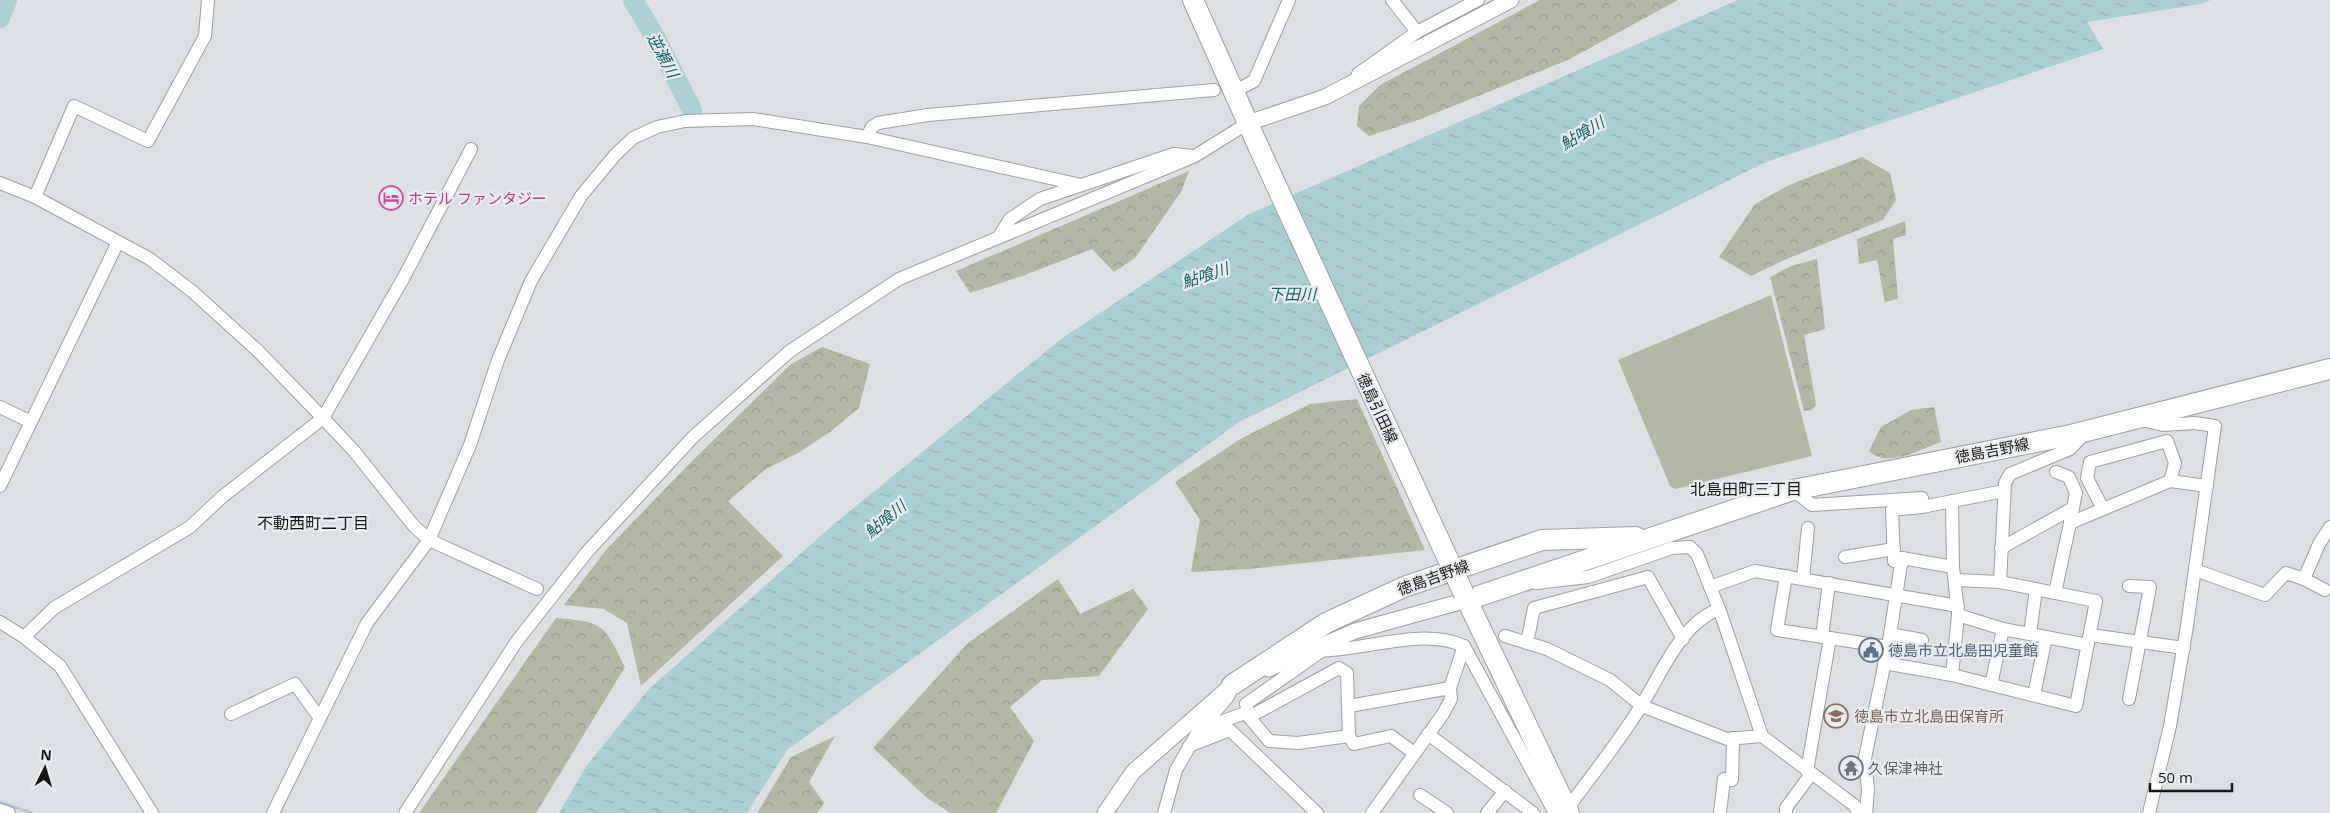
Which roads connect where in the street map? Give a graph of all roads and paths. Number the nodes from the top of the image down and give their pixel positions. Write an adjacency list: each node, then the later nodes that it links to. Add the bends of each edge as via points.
1 (208, 0): 17 (street, via 205,36 148,141 74,106)
2 (1193, 0): 11 (main road, 徳島引田線)
3 (1290, 0): 8 (street, via 1254,81)
4 (1392, 0): 7 (street)
5 (1476, 0): 7 (street)
6 (1511, 0): 10 (street)
7 (1417, 32): 10 (street)
8 (1241, 88)
9 (1214, 90): 12 (street, via 928,115 878,123)
10 (1325, 97): 11 (street)
11 (1248, 123): 14 (street); 61 (main road, 徳島引田線, bridge)
12 (866, 137): 16 (street); 40 (street, via 754,119 685,120 657,127 634,138 615,155 581,196 531,282 498,360 470,445)
13 (471, 149): 22 (street, via 404,278)
14 (1194, 156): 16 (street, via 1174,154); 18 (street)
15 (0, 183): 17 (street)
16 (1081, 185): 18 (street, via 1040,199 1010,219)
17 (35, 197): 19 (street)
18 (998, 238): 107 (street, via 899,279 790,351 693,436 587,552 517,641)
19 (118, 242): 22 (street, via 150,259 193,292 257,350); 24 (street)
20 (2330, 369): 23 (main road, 徳島吉野線)
21 (0, 407): 24 (street)
22 (323, 418): 40 (street); 68 (street, via 222,497 190,527 54,608)
23 (2136, 418): 25 (main road, 徳島吉野線); 29 (street, via 2163,425 2194,423 2215,426)
24 (31, 422): 28 (street)
25 (2087, 431): 30 (main road, 徳島吉野線); 31 (street, via 2070,449 2010,474)
26 (2056, 472): 34 (street, via 2070,478 2076,493)
27 (2170, 481): 29 (street); 35 (street); 35 (street, via 2175,462 2167,441 2090,462 2087,478)
28 (0, 486)
29 (2207, 486): 46 (street)
30 (1793, 490): 33 (street, via 1812,505 1922,498); 39 (main road, 徳島吉野線)
31 (2004, 491): 32 (street); 41 (street)
32 (1952, 501): 33 (street); 45 (street)
33 (1922, 507): 42 (street, via 1892,510)
34 (2073, 508): 36 (street); 41 (street)
35 (2103, 509): 36 (street)
36 (2070, 523): 59 (street)
37 (2330, 526): 49 (street)
38 (1808, 528): 48 (street)
39 (1656, 536): 54 (main road, 徳島吉野線); 82 (main road, 徳島吉野線, via 1542,540 1404,587 1326,623)
40 (429, 540): 56 (street); 91 (street, via 367,623)
41 (2001, 548): 51 (street)
42 (1894, 550): 43 (street); 44 (street, via 1894,561)
43 (1845, 557)
44 (1902, 563): 45 (street, via 1902,558); 60 (street)
45 (1953, 567): 50 (street)
46 (2195, 570): 49 (street, via 2265,595 2286,573); 78 (street)
47 (1786, 576): 48 (street); 55 (street, via 1755,571); 69 (street, via 1778,630)
48 (1803, 578): 52 (street)
49 (2304, 579): 58 (street)
50 (1956, 580): 51 (street); 63 (street)
51 (2000, 582): 57 (street)
52 (1830, 583): 60 (street); 69 (street)
53 (2130, 586): 75 (street, via 2151,583)
54 (1501, 587): 55 (street, via 1588,577 1672,548 1690,547 1697,554); 61 (main road, 徳島吉野線)
55 (1710, 587): 62 (street)
56 (537, 589)
57 (2036, 589): 59 (street); 66 (street)
58 (2325, 590)
59 (2056, 593): 73 (street, via 2096,601)
60 (1897, 594): 63 (street); 74 (street)
61 (1466, 597): 79 (street, via 1355,631); 103 (main road, 徳島引田線)
62 (1719, 609): 71 (street, via 1706,614); 95 (street)
63 (1958, 611): 65 (street); 81 (street)
64 (0, 622): 68 (street)
65 (2004, 629): 66 (street); 83 (street)
66 (2030, 634): 70 (street)
67 (1505, 636): 76 (street)
68 (24, 637): 105 (street, via 60,666)
69 (1826, 637): 74 (street); 99 (street)
70 (2046, 637): 73 (street); 85 (street)
71 (1683, 639): 76 (street, via 1648,577 1534,608); 88 (street)
72 (1922, 640): 74 (street)
73 (2089, 640): 75 (street); 85 (street, via 2076,706)
74 (1889, 641): 80 (street)
75 (2141, 642): 78 (street); 86 (street)
76 (1527, 643): 88 (street, via 1547,649 1610,680)
77 (1464, 646): 79 (street, via 1448,639); 84 (street); 103 (street)
78 (2184, 648): 119 (street)
79 (1314, 651): 82 (street); 90 (street, via 1246,704)
80 (1884, 663): 81 (street); 118 (street, via 1865,758)
81 (1952, 675): 83 (street)
82 (1232, 685): 92 (street, via 1227,698); 108 (street, via 1133,772)
83 (1990, 685): 85 (street)
84 (1450, 688): 87 (street); 93 (street, via 1451,700)
85 (2034, 696)
86 (2129, 699)
87 (1349, 706): 90 (street, via 1347,673 1339,668); 94 (street)
88 (1642, 706): 96 (street, via 1727,739); 103 (street)
89 (231, 714): 91 (street, via 295,684)
90 (1248, 714): 92 (street); 94 (street, via 1269,741 1298,743)
91 (320, 717): 106 (street)
92 (1199, 730): 97 (street)
93 (1428, 734): 98 (street); 100 (street)
94 (1349, 736): 98 (street, via 1354,744 1391,736)
95 (1762, 736): 96 (street); 99 (street)
96 (1733, 738): 115 (street, via 1732,780 1724,778)
97 (1189, 746): 109 (street, via 1176,770); 110 (street, via 1230,730)
98 (1414, 753): 111 (street)
99 (1809, 773): 116 (street); 117 (street, via 1854,805)
100 (1505, 791): 113 (street); 114 (street)
101 (1420, 795): 112 (street)
102 (0, 810): 104 (street)
103 (1564, 812)
104 (9, 813)
105 (152, 813)
106 (273, 813)
107 (405, 813)
108 (1105, 813)
109 (1164, 813)
110 (1317, 813)
111 (1372, 813)
112 (1447, 813)
113 (1487, 813)
114 (1533, 813)
115 (1720, 813)
116 (1786, 813)
117 (1860, 813)
118 (1866, 813)
119 (2149, 813)

